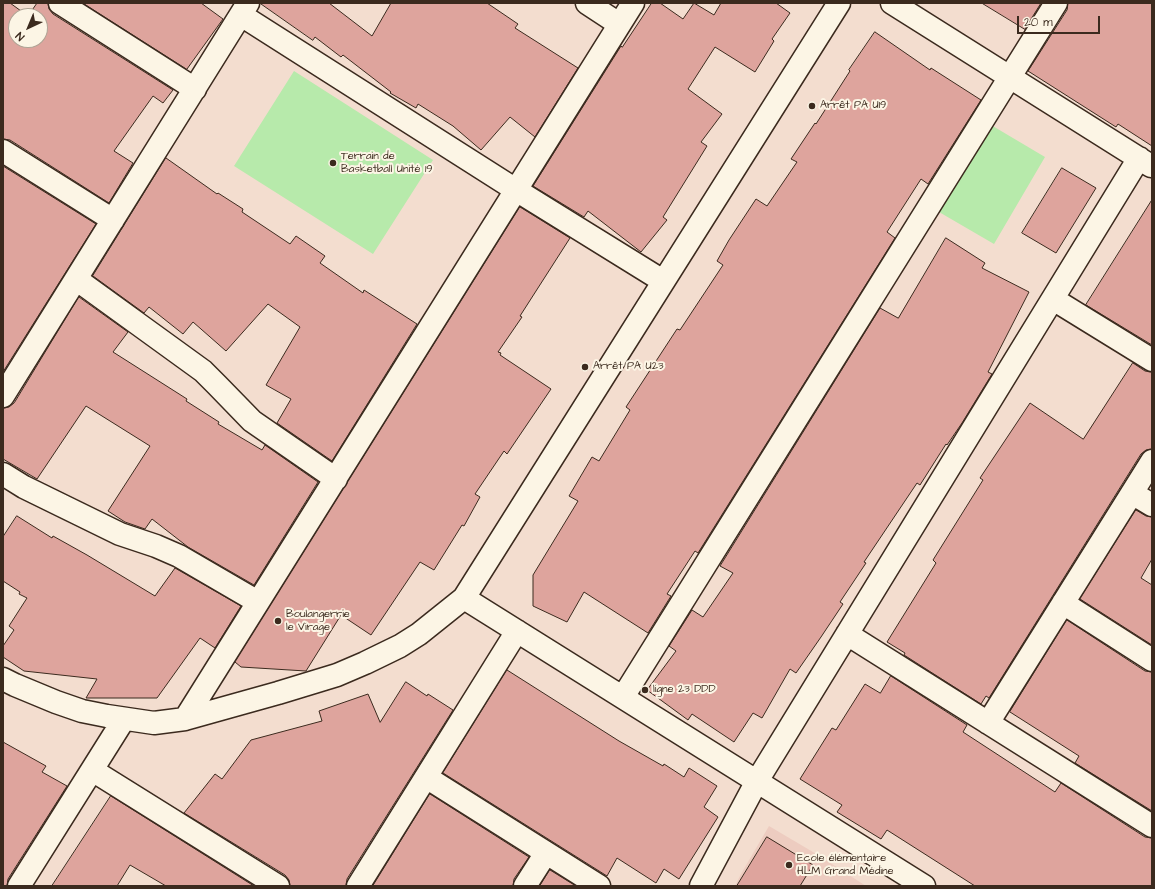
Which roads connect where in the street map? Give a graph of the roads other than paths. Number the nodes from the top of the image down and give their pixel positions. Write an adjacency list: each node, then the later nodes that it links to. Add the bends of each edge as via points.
1 (60, 3): 10 (street)
2 (587, 3): 8 (street)
3 (633, 3): 8 (street)
4 (839, 3): 16 (street)
5 (892, 3): 9 (street)
6 (1056, 3): 9 (street)
7 (244, 9): 10 (street); 13 (street)
8 (620, 24): 13 (street)
9 (1010, 77): 12 (street); 32 (street)
10 (195, 89): 14 (street)
11 (3, 151): 14 (street)
12 (1146, 162): 17 (street)
13 (516, 190): 16 (street); 22 (street)
14 (113, 220): 15 (street)
15 (76, 279): 19 (street); 22 (street, via 203,371 252,420)
16 (663, 281): 25 (street)
17 (1053, 299): 18 (street); 29 (street)
18 (1152, 360)
19 (3, 396)
20 (1152, 461): 23 (street)
21 (3, 474): 26 (street, via 120,534 179,556)
22 (336, 479): 26 (street)
23 (1132, 493): 24 (street); 27 (street)
24 (1152, 505)
25 (464, 598): 28 (street); 34 (street, via 419,634 365,663 337,675)
26 (258, 602): 34 (street)
27 (1063, 603): 30 (street); 35 (street)
28 (517, 631): 32 (street); 37 (street)
29 (847, 634): 35 (street); 38 (street)
30 (1152, 660)
31 (3, 679): 33 (street, via 82,711)
32 (623, 697): 38 (street)
33 (124, 719): 34 (street, via 154,723); 36 (street)
34 (185, 719)
35 (988, 723): 39 (street)
36 (92, 770): 41 (street); 42 (street)
37 (426, 777): 40 (street); 43 (street)
38 (757, 781): 46 (street); 47 (street)
39 (1152, 826)
40 (546, 853): 44 (street); 45 (street)
41 (19, 886)
42 (278, 886)
43 (358, 886)
44 (525, 886)
45 (599, 886)
46 (701, 886)
47 (924, 886)

